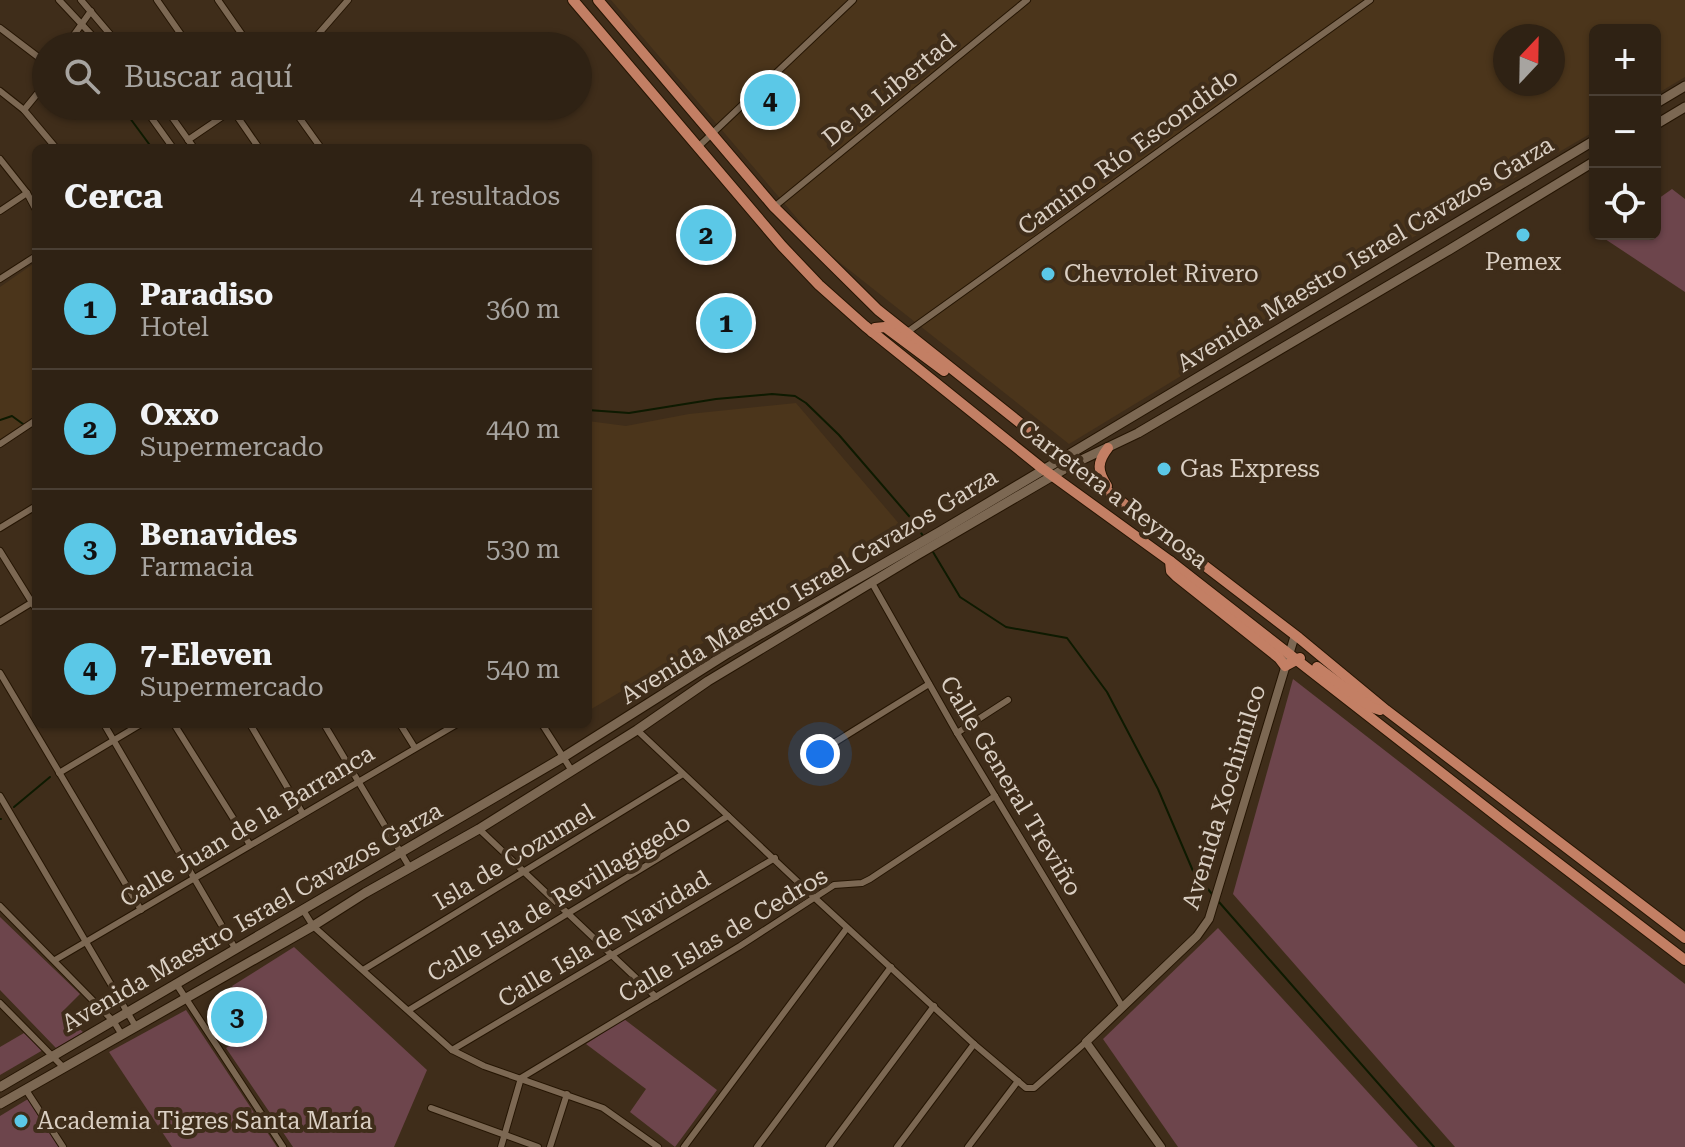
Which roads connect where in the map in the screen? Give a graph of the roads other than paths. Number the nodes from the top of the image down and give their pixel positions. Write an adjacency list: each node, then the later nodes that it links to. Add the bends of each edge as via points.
1 (59, 0): 12 (street)
2 (81, 0): 11 (street)
3 (157, 0): 17 (street)
4 (218, 0): 18 (street)
5 (348, 0): 19 (street)
6 (573, 0): 43 (main road, Carretera a Reynosa)
7 (598, 0): 35 (main road, Carretera a Reynosa)
8 (853, 0): 35 (street)
9 (1027, 0): 50 (street, De la Libertad)
10 (1370, 0): 55 (street, Camino Río Escondido)
11 (91, 11): 12 (street); 16 (street)
12 (81, 22): 14 (street); 15 (street)
13 (0, 28): 20 (street)
14 (75, 32)
15 (90, 32)
16 (110, 32)
17 (179, 32)
18 (240, 32)
19 (320, 32)
20 (32, 52)
21 (1685, 86): 24 (main road)
22 (0, 91): 26 (street)
23 (32, 100): 26 (street)
24 (1661, 100)
25 (1685, 107): 34 (main road)
26 (24, 110): 28 (street)
27 (32, 120): 37 (street)
28 (32, 120)
29 (153, 120): 38 (street)
30 (174, 120): 36 (street)
31 (215, 120): 36 (street)
32 (241, 120): 40 (street)
33 (301, 120): 41 (street)
34 (1661, 121)
35 (711, 133): 43 (street); 50 (main road, Carretera a Reynosa)
36 (188, 140): 39 (street)
37 (53, 144)
38 (170, 144)
39 (191, 144)
40 (256, 144)
41 (318, 144)
42 (1589, 144): 45 (main road, Avenida Maestro Israel Cavazos Garza)
43 (698, 147): 54 (main road, Carretera a Reynosa, via 803,268)
44 (0, 159): 48 (street)
45 (1561, 160): 47 (main road); 60 (main road, Avenida Maestro Israel Cavazos Garza)
46 (1589, 165): 47 (main road, Avenida Maestro Israel Cavazos Garza)
47 (1570, 176): 59 (main road, Avenida Maestro Israel Cavazos Garza)
48 (27, 193): 49 (street); 51 (street)
49 (32, 202)
50 (774, 207): 55 (main road, Carretera a Reynosa)
51 (0, 211)
52 (32, 259): 53 (street)
53 (0, 279)
54 (872, 332): 57 (main road, via 881,326 889,329 1004,417); 62 (main road, Carretera a Reynosa)
55 (906, 333): 57 (main road, Carretera a Reynosa)
56 (32, 423): 58 (street)
57 (1024, 426): 60 (main road, Carretera a Reynosa)
58 (0, 444)
59 (1108, 448): 61 (main road, Avenida Maestro Israel Cavazos Garza); 64 (main road, via 1098,467)
60 (1063, 457): 61 (main road, Carretera a Reynosa); 62 (main road, Avenida Maestro Israel Cavazos Garza)
61 (1073, 464): 63 (main road, Avenida Maestro Israel Cavazos Garza); 64 (main road, Carretera a Reynosa)
62 (1043, 469): 63 (main road, Carretera a Reynosa); 67 (main road, Avenida Maestro Israel Cavazos Garza)
63 (1052, 477): 67 (main road, Avenida Maestro Israel Cavazos Garza); 70 (main road, Carretera a Reynosa)
64 (1110, 491): 75 (main road, Carretera a Reynosa)
65 (32, 508): 66 (street)
66 (0, 528)
67 (943, 534): 69 (main road, Avenida Maestro Israel Cavazos Garza)
68 (0, 551): 72 (street)
69 (915, 551): 71 (main road, Avenida Maestro Israel Cavazos Garza); 97 (main road, Avenida Maestro Israel Cavazos Garza, via 728,653)
70 (1170, 561): 76 (main road, Carretera a Reynosa); 77 (main road, via 1176,576)
71 (872, 583): 79 (street, Calle General Treviño); 92 (main road, Avenida Maestro Israel Cavazos Garza)
72 (32, 599)
73 (32, 606): 74 (street)
74 (0, 622)
75 (1295, 635): 76 (street); 81 (main road, Carretera a Reynosa)
76 (1292, 656): 77 (main road); 81 (main road, via 1310,662 1371,707); 125 (main road, Carretera a Reynosa)
77 (1285, 666): 133 (street, Avenida Xochimilco, via 1209,919)
78 (0, 673): 82 (street)
79 (929, 684): 93 (street, Calle General Treviño); 96 (street)
80 (1008, 700): 93 (street)
81 (1386, 710): 120 (main road, Carretera a Reynosa)
82 (32, 727)
83 (32, 728): 99 (street)
84 (106, 728): 94 (street)
85 (134, 728): 94 (street)
86 (177, 728): 107 (street)
87 (252, 728): 104 (street)
88 (326, 728): 101 (street)
89 (402, 728): 95 (street)
90 (450, 728): 95 (street, Calle Juan de la Barranca)
91 (544, 728): 97 (street)
92 (637, 730): 98 (main road, Avenida Maestro Israel Cavazos Garza); 100 (street)
93 (957, 733): 103 (street, Calle General Treviño)
94 (113, 740): 99 (street); 112 (street)
95 (415, 748): 101 (street, Calle Juan de la Barranca)
96 (821, 751)
97 (562, 758): 98 (street); 108 (main road, Avenida Maestro Israel Cavazos Garza)
98 (572, 771): 106 (main road, Avenida Maestro Israel Cavazos Garza)
99 (59, 773): 115 (street)
100 (683, 774): 105 (street); 111 (street, Isla de Cozumel)
101 (358, 781): 104 (street, Calle Juan de la Barranca); 108 (street)
102 (0, 796): 121 (street)
103 (995, 796): 113 (street, Calle Islas de Cedros, via 870,879 840,883); 133 (street, Calle General Treviño)
104 (303, 814): 107 (street, Calle Juan de la Barranca)
105 (728, 816): 109 (street); 117 (street, Calle Isla de Revillagigedo)
106 (479, 829): 110 (main road, Avenida Maestro Israel Cavazos Garza); 111 (street)
107 (250, 845): 112 (street, Calle Juan de la Barranca)
108 (400, 854): 110 (street); 116 (main road, Avenida Maestro Israel Cavazos Garza)
109 (775, 858): 113 (street); 123 (street, Calle Isla de Navidad)
110 (410, 868): 118 (main road, Avenida Maestro Israel Cavazos Garza)
111 (525, 872): 117 (street); 127 (street, Isla de Cozumel)
112 (194, 879): 115 (street, Calle Juan de la Barranca); 122 (street)
113 (816, 899): 119 (street); 129 (street, Calle Islas de Cedros)
114 (0, 906): 124 (street)
115 (141, 910): 121 (street, Calle Juan de la Barranca)
116 (303, 910): 118 (street); 122 (main road, Avenida Maestro Israel Cavazos Garza)
117 (568, 912): 123 (street); 134 (street, Calle Isla de Revillagigedo)
118 (313, 926): 127 (street); 130 (main road, Avenida Maestro Israel Cavazos Garza)
119 (847, 928): 126 (street); 161 (street)
120 (1685, 938)
121 (86, 942): 124 (street, Calle Juan de la Barranca); 136 (street)
122 (236, 950): 128 (main road, Avenida Maestro Israel Cavazos Garza)
123 (611, 955): 129 (street); 143 (street, Calle Isla de Navidad)
124 (55, 960): 138 (street)
125 (1685, 960)
126 (891, 967): 132 (street); 162 (street)
127 (363, 970): 134 (street)
128 (177, 985): 130 (street); 136 (main road, Avenida Maestro Israel Cavazos Garza)
129 (656, 997): 146 (street, Calle Islas de Cedros)
130 (186, 998): 139 (main road, Avenida Maestro Israel Cavazos Garza); 156 (street)
131 (0, 1003): 135 (street)
132 (934, 1006): 142 (street); 163 (street)
133 (1122, 1006): 141 (street, Avenida Xochimilco)
134 (409, 1010): 143 (street)
135 (9, 1012): 137 (street); 144 (street)
136 (128, 1014): 138 (main road, Avenida Maestro Israel Cavazos Garza); 139 (street)
137 (0, 1017)
138 (114, 1022): 140 (street); 144 (main road, Avenida Maestro Israel Cavazos Garza)
139 (136, 1027): 140 (main road, Avenida Maestro Israel Cavazos Garza)
140 (122, 1035): 145 (main road, Avenida Maestro Israel Cavazos Garza)
141 (1086, 1042): 147 (street, Avenida Xochimilco, via 1032,1090); 154 (street)
142 (974, 1044): 147 (street); 164 (street)
143 (452, 1050): 146 (street)
144 (54, 1056): 145 (street); 148 (main road, Avenida Maestro Israel Cavazos Garza)
145 (64, 1068): 149 (main road, Avenida Maestro Israel Cavazos Garza)
146 (521, 1078): 150 (street); 153 (street)
147 (1018, 1081): 165 (street)
148 (0, 1087)
149 (26, 1090): 151 (main road, Avenida Maestro Israel Cavazos Garza); 155 (street)
150 (567, 1094): 159 (street); 160 (street, via 616,1115)
151 (0, 1104)
152 (431, 1108): 153 (street)
153 (505, 1136): 157 (street); 158 (street)
154 (1159, 1146)
155 (63, 1147)
156 (283, 1147)
157 (501, 1147)
158 (538, 1147)
159 (550, 1147)
160 (658, 1147)
161 (684, 1147)
162 (757, 1147)
163 (829, 1147)
164 (897, 1147)
165 (968, 1147)

